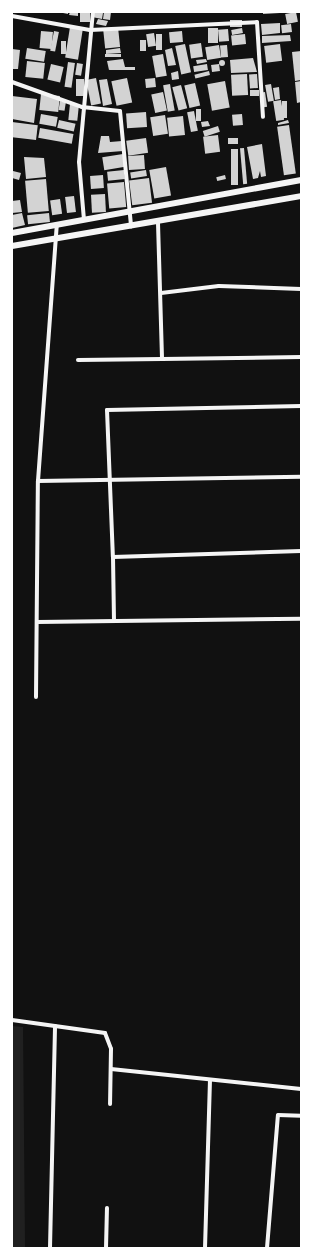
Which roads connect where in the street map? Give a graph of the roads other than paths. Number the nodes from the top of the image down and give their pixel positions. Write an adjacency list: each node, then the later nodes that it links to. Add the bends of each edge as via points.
1 (93, 12): 3 (street)
2 (12, 16): 3 (street)
3 (90, 30): 5 (street); 6 (street, via 257,22)
4 (12, 82): 5 (street)
5 (83, 107): 9 (street, via 120,111); 10 (street, via 79,162)
6 (263, 117)
7 (301, 180): 9 (street)
8 (301, 196): 11 (street)
9 (129, 212): 10 (street); 13 (street)
10 (84, 220): 12 (street)
11 (158, 223): 13 (street); 18 (street)
12 (57, 225): 14 (street); 15 (street)
13 (131, 227): 15 (street)
14 (12, 233)
15 (56, 238): 16 (street); 25 (street)
16 (12, 246)
17 (301, 289): 18 (street, via 219,286)
18 (161, 293): 20 (street)
19 (301, 358): 20 (street)
20 (162, 359): 21 (street)
21 (78, 360)
22 (301, 406): 24 (street, via 107,410)
23 (301, 477): 24 (street)
24 (110, 480): 25 (street); 27 (street)
25 (38, 482): 30 (street)
26 (301, 551): 27 (street)
27 (113, 556): 29 (street)
28 (301, 619): 29 (street)
29 (114, 621): 30 (street)
30 (37, 622): 31 (street)
31 (36, 697)
32 (12, 1020): 33 (street)
33 (55, 1026): 34 (street, via 105,1033 112,1049); 40 (street)
34 (111, 1069): 35 (street); 37 (street)
35 (210, 1080): 36 (street); 42 (street)
36 (301, 1089)
37 (110, 1104)
38 (301, 1116): 43 (street, via 278,1115)
39 (107, 1208): 41 (street)
40 (50, 1248)
41 (106, 1248)
42 (205, 1248)
43 (267, 1248)

